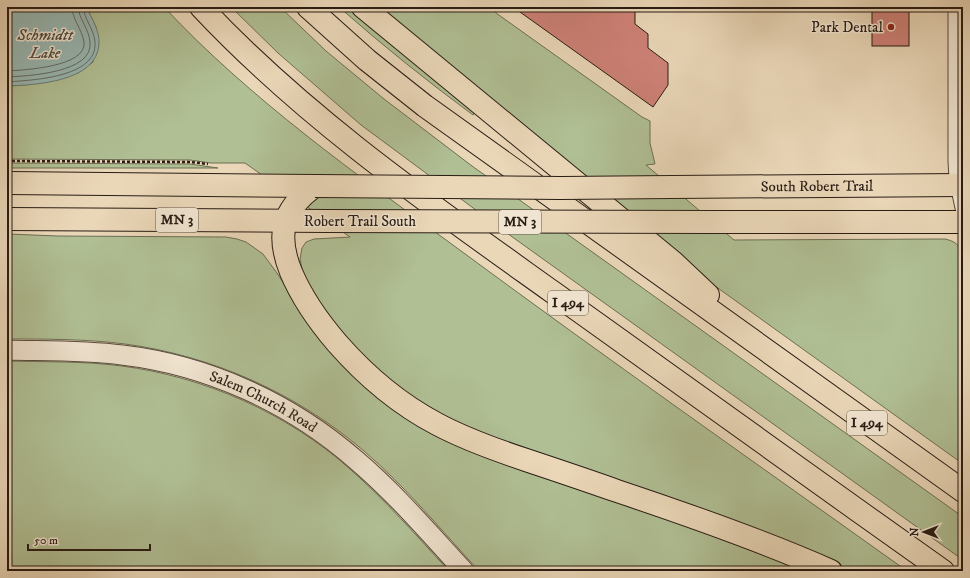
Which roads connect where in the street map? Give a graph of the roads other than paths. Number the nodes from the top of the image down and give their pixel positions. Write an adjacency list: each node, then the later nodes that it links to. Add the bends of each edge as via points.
1 (201, 7): 17 (main road, I 494, via 263,68 348,142 499,254)
2 (308, 7): 13 (main road, I 494, via 367,60 425,106)
3 (363, 7): 13 (main road, via 673,262)
4 (956, 7): 6 (street, via 956,161)
5 (7, 184): 7 (main road, MN 3)
6 (961, 185): 7 (main road, South Robert Trail / MN 3, bridge, via 561,188); 8 (street)
7 (315, 186): 10 (main road, via 298,200)
8 (963, 208)
9 (7, 219): 10 (main road, Robert Trail South / MN 3)
10 (286, 221): 11 (main road, Robert Trail South / MN 3, bridge); 16 (main road, via 283,238 288,263 299,288 324,327 368,375 425,418 499,451 681,513)
11 (963, 222)
12 (7, 350): 15 (street, Salem Church Road, via 89,352 141,358 206,374 255,394 314,427 357,460)
13 (771, 354): 14 (main road, I 494)
14 (963, 491)
15 (464, 571)
16 (831, 571)
17 (943, 571)

